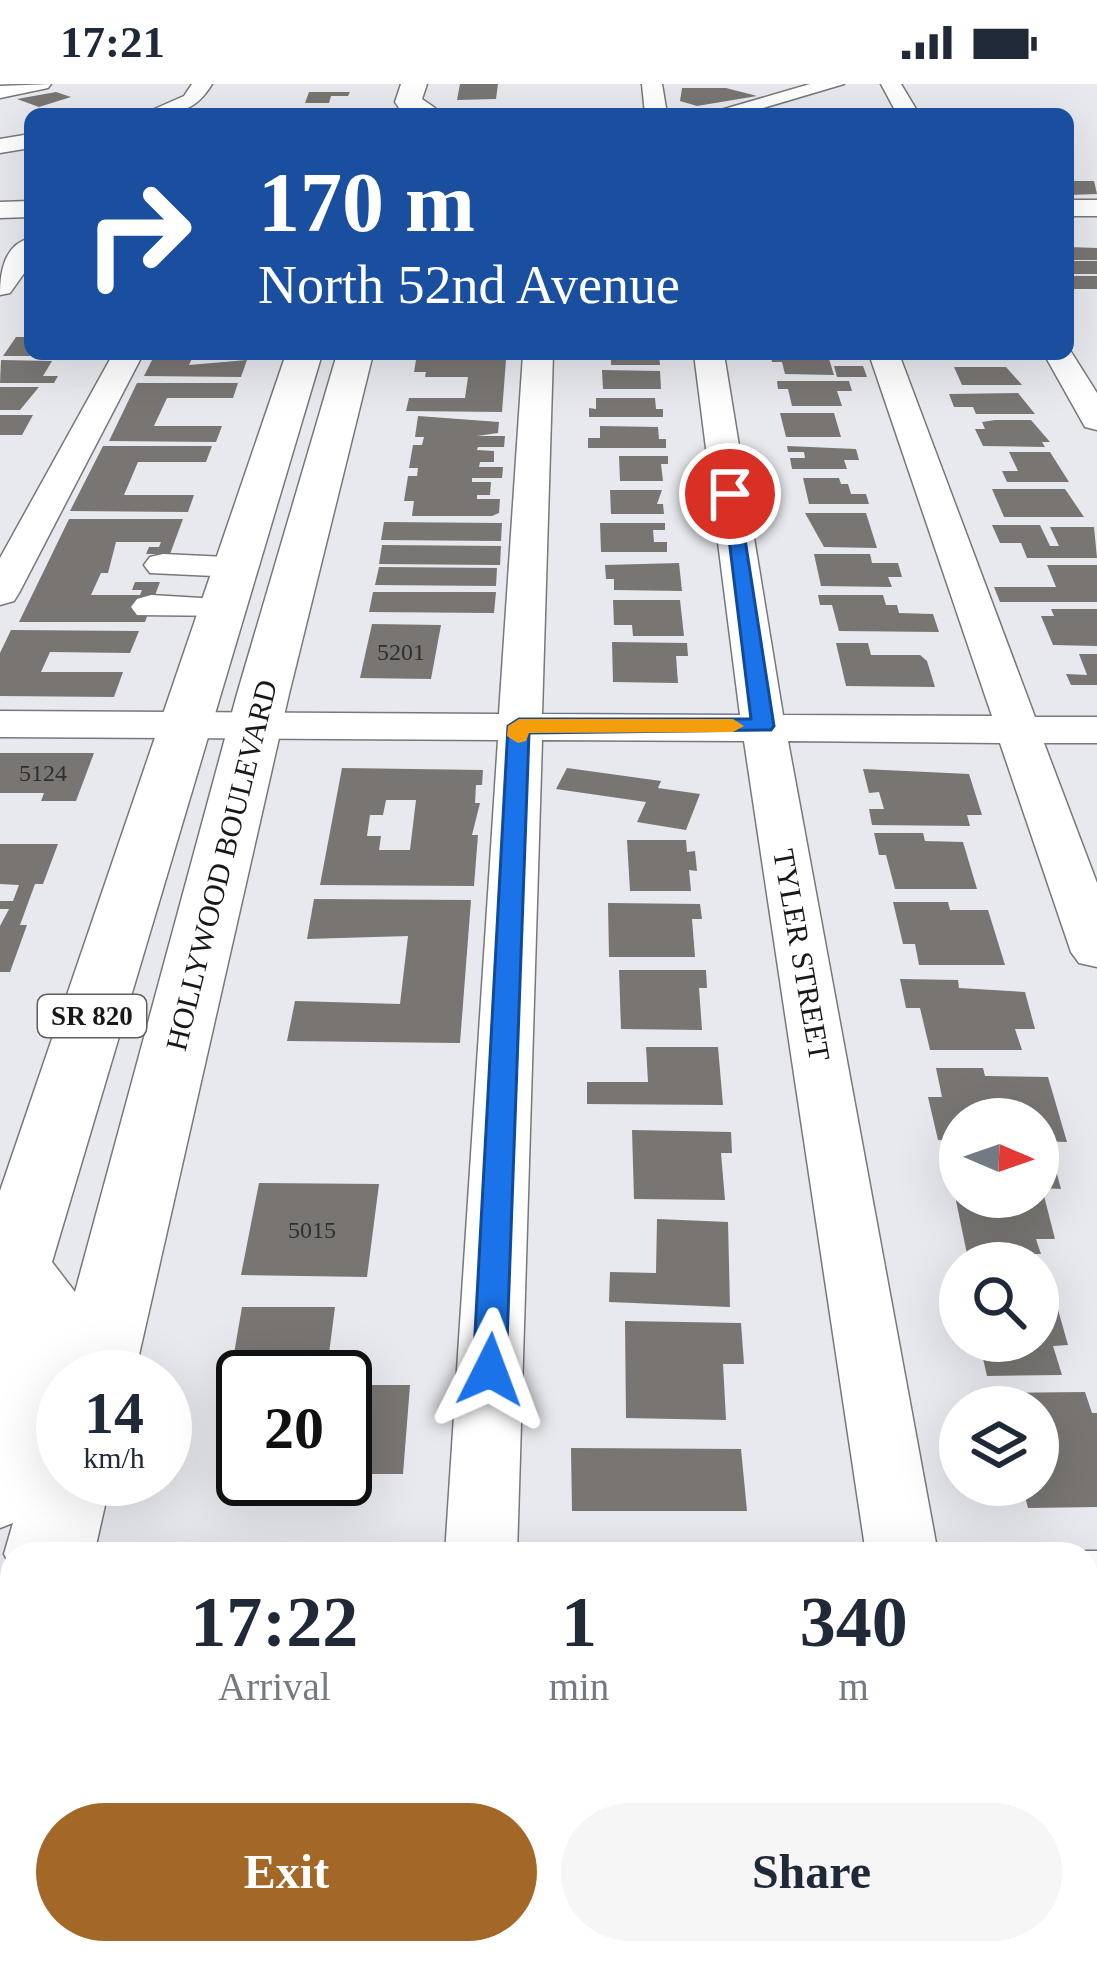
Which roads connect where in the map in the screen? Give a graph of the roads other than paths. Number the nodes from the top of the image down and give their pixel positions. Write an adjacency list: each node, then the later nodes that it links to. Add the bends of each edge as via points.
1 (41, 84): 5 (street)
2 (202, 84): 6 (street, via 192,100)
3 (887, 84): 4 (street)
4 (850, 86): 7 (street); 8 (street)
5 (0, 92)
6 (170, 108)
7 (746, 108)
8 (776, 108)
9 (24, 254): 10 (street)
10 (0, 287)
11 (125, 360): 21 (street)
12 (302, 360): 20 (highway, HOLLYWOOD BOULEVARD / SR 820)
13 (353, 360): 24 (highway, HOLLYWOOD BOULEVARD / SR 820)
14 (538, 360): 25 (street)
15 (711, 360): 26 (street, TYLER STREET)
16 (886, 360): 27 (street)
17 (1063, 360): 18 (street)
18 (1097, 419)
19 (171, 548): 20 (street)
20 (234, 568): 22 (street); 24 (highway, HOLLYWOOD BOULEVARD / SR 820)
21 (9, 601)
22 (151, 607)
23 (0, 724): 24 (street)
24 (220, 726): 25 (street); 30 (highway, HOLLYWOOD BOULEVARD / SR 820); 31 (highway, HOLLYWOOD BOULEVARD / SR 820)
25 (519, 726): 26 (street); 35 (street)
26 (763, 726): 27 (street); 36 (street, TYLER STREET)
27 (1017, 730): 28 (street); 29 (street)
28 (1097, 730)
29 (1097, 952)
30 (7, 1285): 32 (highway, via 48,1314)
31 (98, 1350)
32 (0, 1492)
33 (62, 1506): 34 (highway)
34 (53, 1542)
35 (483, 1542)
36 (900, 1542)

